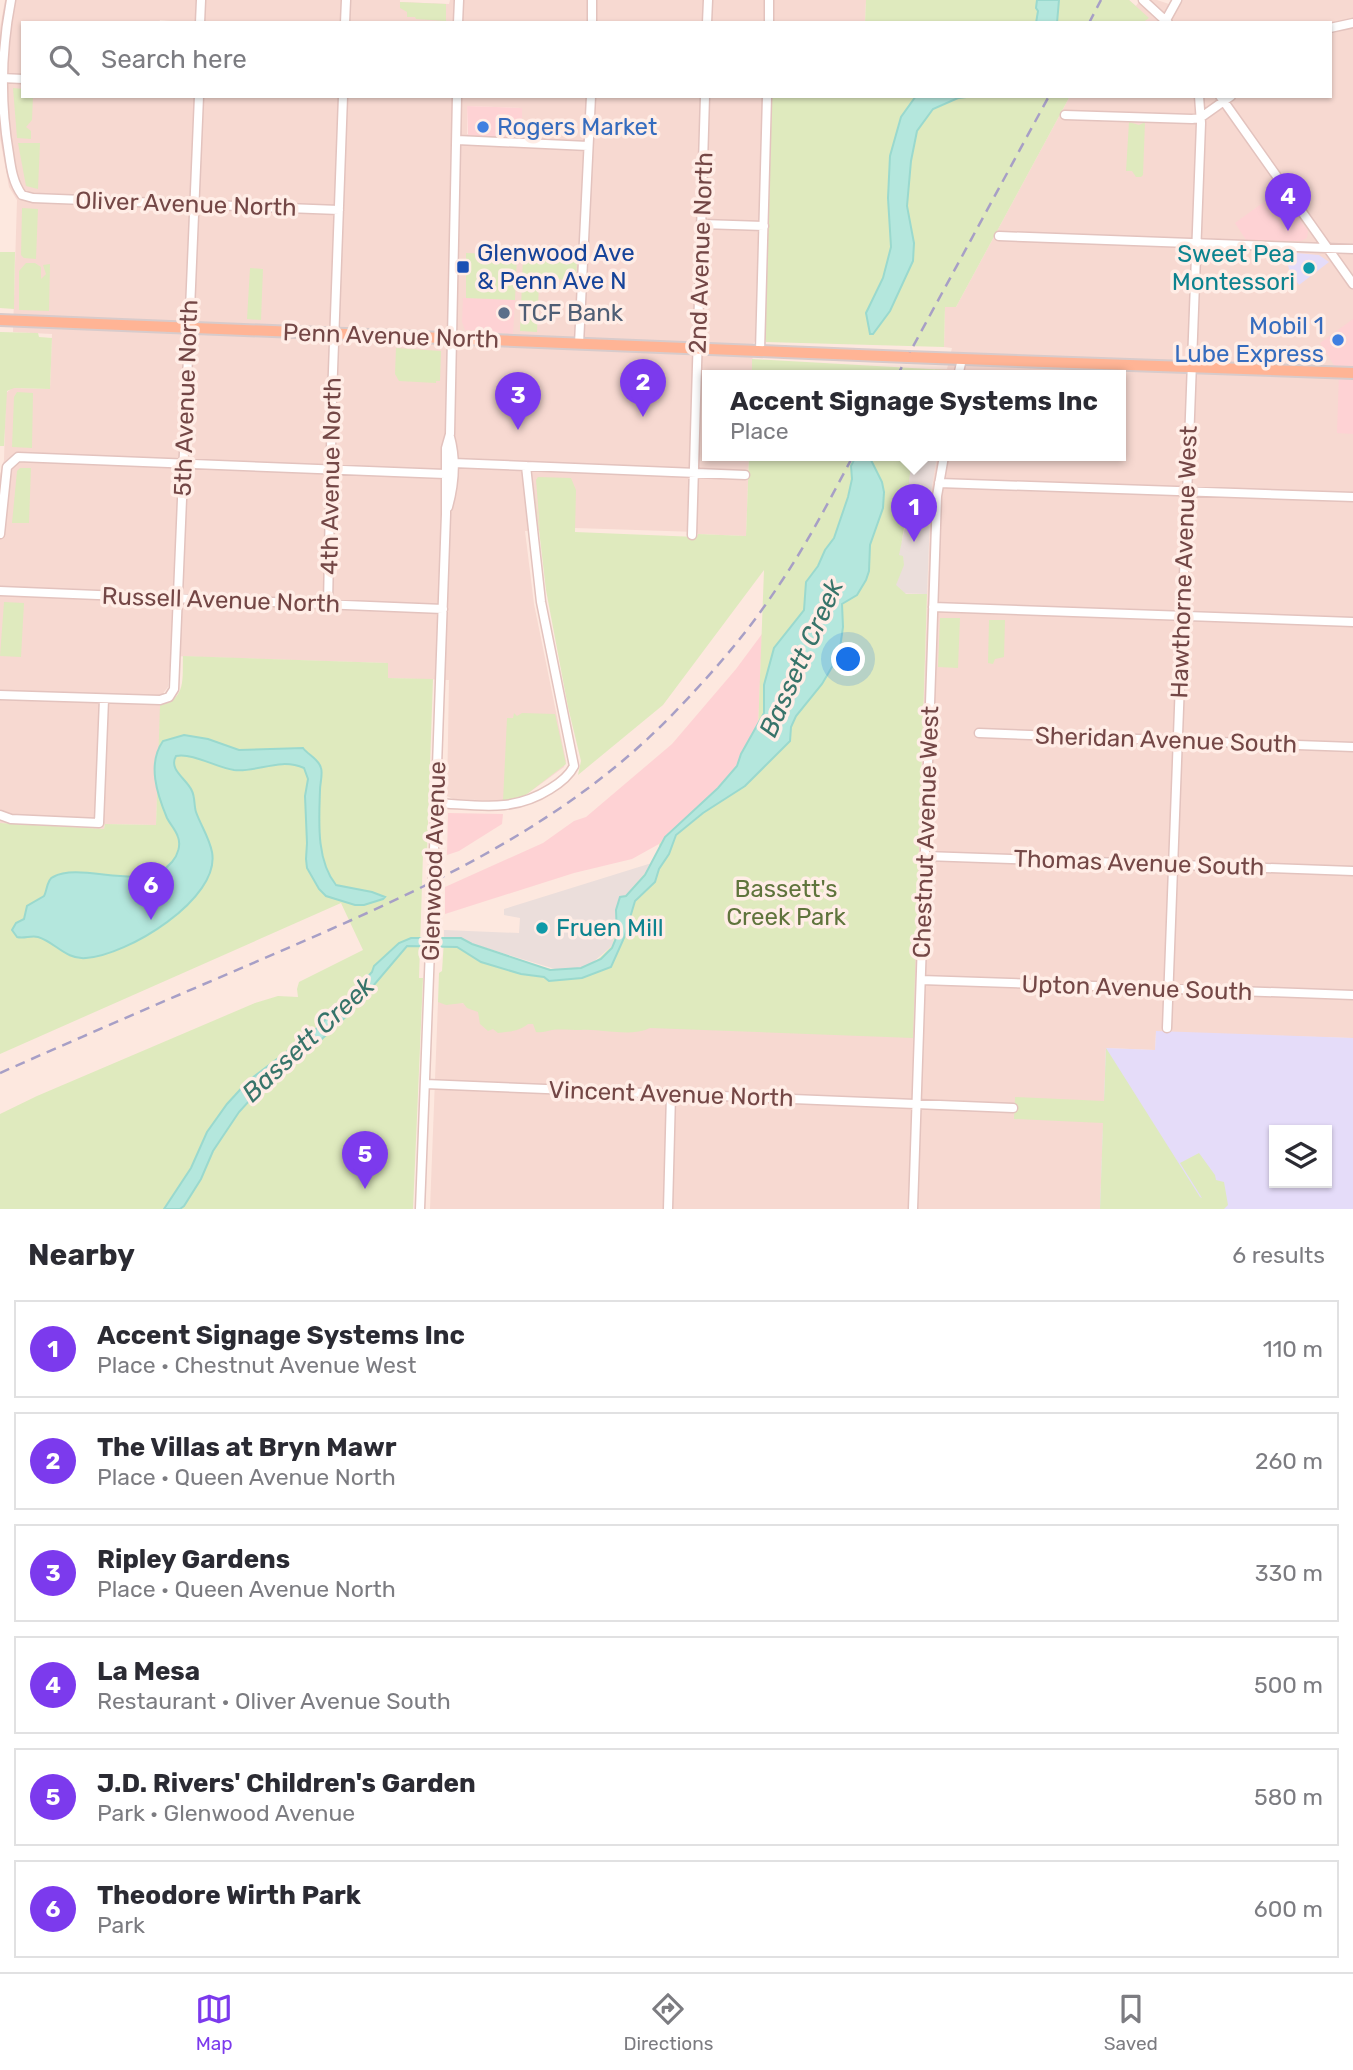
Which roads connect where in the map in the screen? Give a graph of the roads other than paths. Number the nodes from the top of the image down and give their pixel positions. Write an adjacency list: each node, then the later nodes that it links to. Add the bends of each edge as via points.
1 (11, 0): 20 (street)
2 (201, 0): 10 (street)
3 (346, 0): 11 (street)
4 (459, 0): 12 (street)
5 (592, 0): 13 (street)
6 (708, 0): 14 (street)
7 (769, 0): 15 (street)
8 (1143, 0): 16 (street)
9 (1177, 0): 17 (street)
10 (200, 21)
11 (345, 21)
12 (458, 21)
13 (593, 21)
14 (707, 21)
15 (769, 21)
16 (1166, 21)
17 (1167, 21)
18 (1353, 23): 19 (street)
19 (1332, 28)
20 (2, 78): 21 (street); 34 (street, Oliver Avenue North, via 5,131 14,180 22,195)
21 (21, 79)
22 (199, 98): 34 (street, 5th Avenue North)
23 (343, 98): 35 (street, 4th Avenue North)
24 (457, 98): 32 (street, Glenwood Avenue)
25 (591, 98): 33 (street)
26 (705, 98): 36 (street, 2nd Avenue North)
27 (767, 98): 37 (street)
28 (1199, 98): 31 (street, Hawthorne Avenue West)
29 (1225, 98): 31 (street); 40 (street)
30 (1065, 115): 31 (street)
31 (1200, 118): 39 (street, Hawthorne Avenue West)
32 (457, 141): 33 (street); 46 (street, Glenwood Avenue)
33 (588, 146): 47 (street)
34 (193, 204): 35 (street, Oliver Avenue North); 44 (street, 5th Avenue North)
35 (339, 210): 45 (street, 4th Avenue North)
36 (702, 224): 37 (street); 48 (street, 2nd Avenue North)
37 (764, 226): 49 (street)
38 (999, 236): 39 (street)
39 (1197, 243): 40 (street); 51 (street, Hawthorne Avenue West)
40 (1327, 248): 41 (street); 42 (street)
41 (1353, 249)
42 (1353, 284)
43 (0, 320): 44 (main road, Penn Avenue North)
44 (189, 327): 45 (main road, Penn Avenue North); 56 (street, 5th Avenue North)
45 (334, 334): 46 (main road, Penn Avenue North); 59 (street, 4th Avenue North)
46 (453, 339): 47 (main road, Penn Avenue North); 54 (street, Glenwood Avenue)
47 (579, 344): 48 (main road, Penn Avenue North)
48 (699, 349): 49 (main road, Penn Avenue North); 60 (street, 2nd Avenue North)
49 (760, 351): 50 (main road, Penn Avenue North, bridge)
50 (956, 359): 51 (main road, Penn Avenue North); 52 (street)
51 (1191, 367): 53 (main road, Penn Avenue North); 64 (street, Hawthorne Avenue West)
52 (957, 370)
53 (1353, 373)
54 (450, 434): 57 (street, Glenwood Avenue); 61 (street, Glenwood Avenue)
55 (943, 461): 63 (street, Chestnut Avenue West)
56 (183, 463): 59 (street); 67 (street, via 18,457 7,467); 70 (street, 5th Avenue North)
57 (453, 463): 58 (street); 66 (street, Glenwood Avenue)
58 (526, 466): 60 (street); 81 (street, via 541,602 574,761 565,778 518,804)
59 (330, 471): 61 (street); 71 (street, 4th Avenue North)
60 (695, 472): 62 (street); 68 (street, 2nd Avenue North)
61 (445, 474): 66 (street, Glenwood Avenue)
62 (745, 475)
63 (939, 483): 64 (street); 72 (street, Chestnut Avenue West)
64 (1186, 492): 65 (street); 74 (street, Hawthorne Avenue West)
65 (1353, 497)
66 (446, 513): 73 (street, Glenwood Avenue)
67 (0, 534)
68 (692, 535)
69 (0, 591): 70 (street, Russell Avenue North)
70 (179, 599): 71 (street, Russell Avenue North); 77 (street, 5th Avenue North, via 176,676 169,697 160,701)
71 (328, 605): 73 (street, Russell Avenue North)
72 (933, 607): 74 (street); 83 (street, Chestnut Avenue West)
73 (443, 609): 81 (street, Glenwood Avenue)
74 (1181, 616): 75 (street); 79 (street, Hawthorne Avenue West)
75 (1353, 622)
76 (0, 695): 77 (street)
77 (104, 699): 82 (street, via 99,823)
78 (979, 733): 79 (street, Sheridan Avenue South)
79 (1178, 741): 80 (street, Sheridan Avenue South); 84 (street, Hawthorne Avenue West)
80 (1353, 747)
81 (436, 803): 90 (street, Glenwood Avenue, bridge)
82 (0, 815)
83 (925, 856): 84 (street, Thomas Avenue South); 86 (street, Chestnut Avenue West)
84 (1173, 864): 85 (street, Thomas Avenue South); 87 (street, Hawthorne Avenue West)
85 (1353, 871)
86 (921, 980): 87 (street, Upton Avenue South); 92 (street, Chestnut Avenue West)
87 (1168, 989): 88 (street, Upton Avenue South); 89 (street, Hawthorne Avenue West)
88 (1353, 996)
89 (1167, 1028)
90 (425, 1084): 91 (street, Vincent Avenue North); 94 (street, Glenwood Avenue)
91 (671, 1094): 92 (street, Vincent Avenue North); 95 (street)
92 (917, 1103): 93 (street, Vincent Avenue North); 96 (street, Chestnut Avenue West)
93 (1013, 1108)
94 (421, 1209)
95 (668, 1209)
96 (913, 1209)

